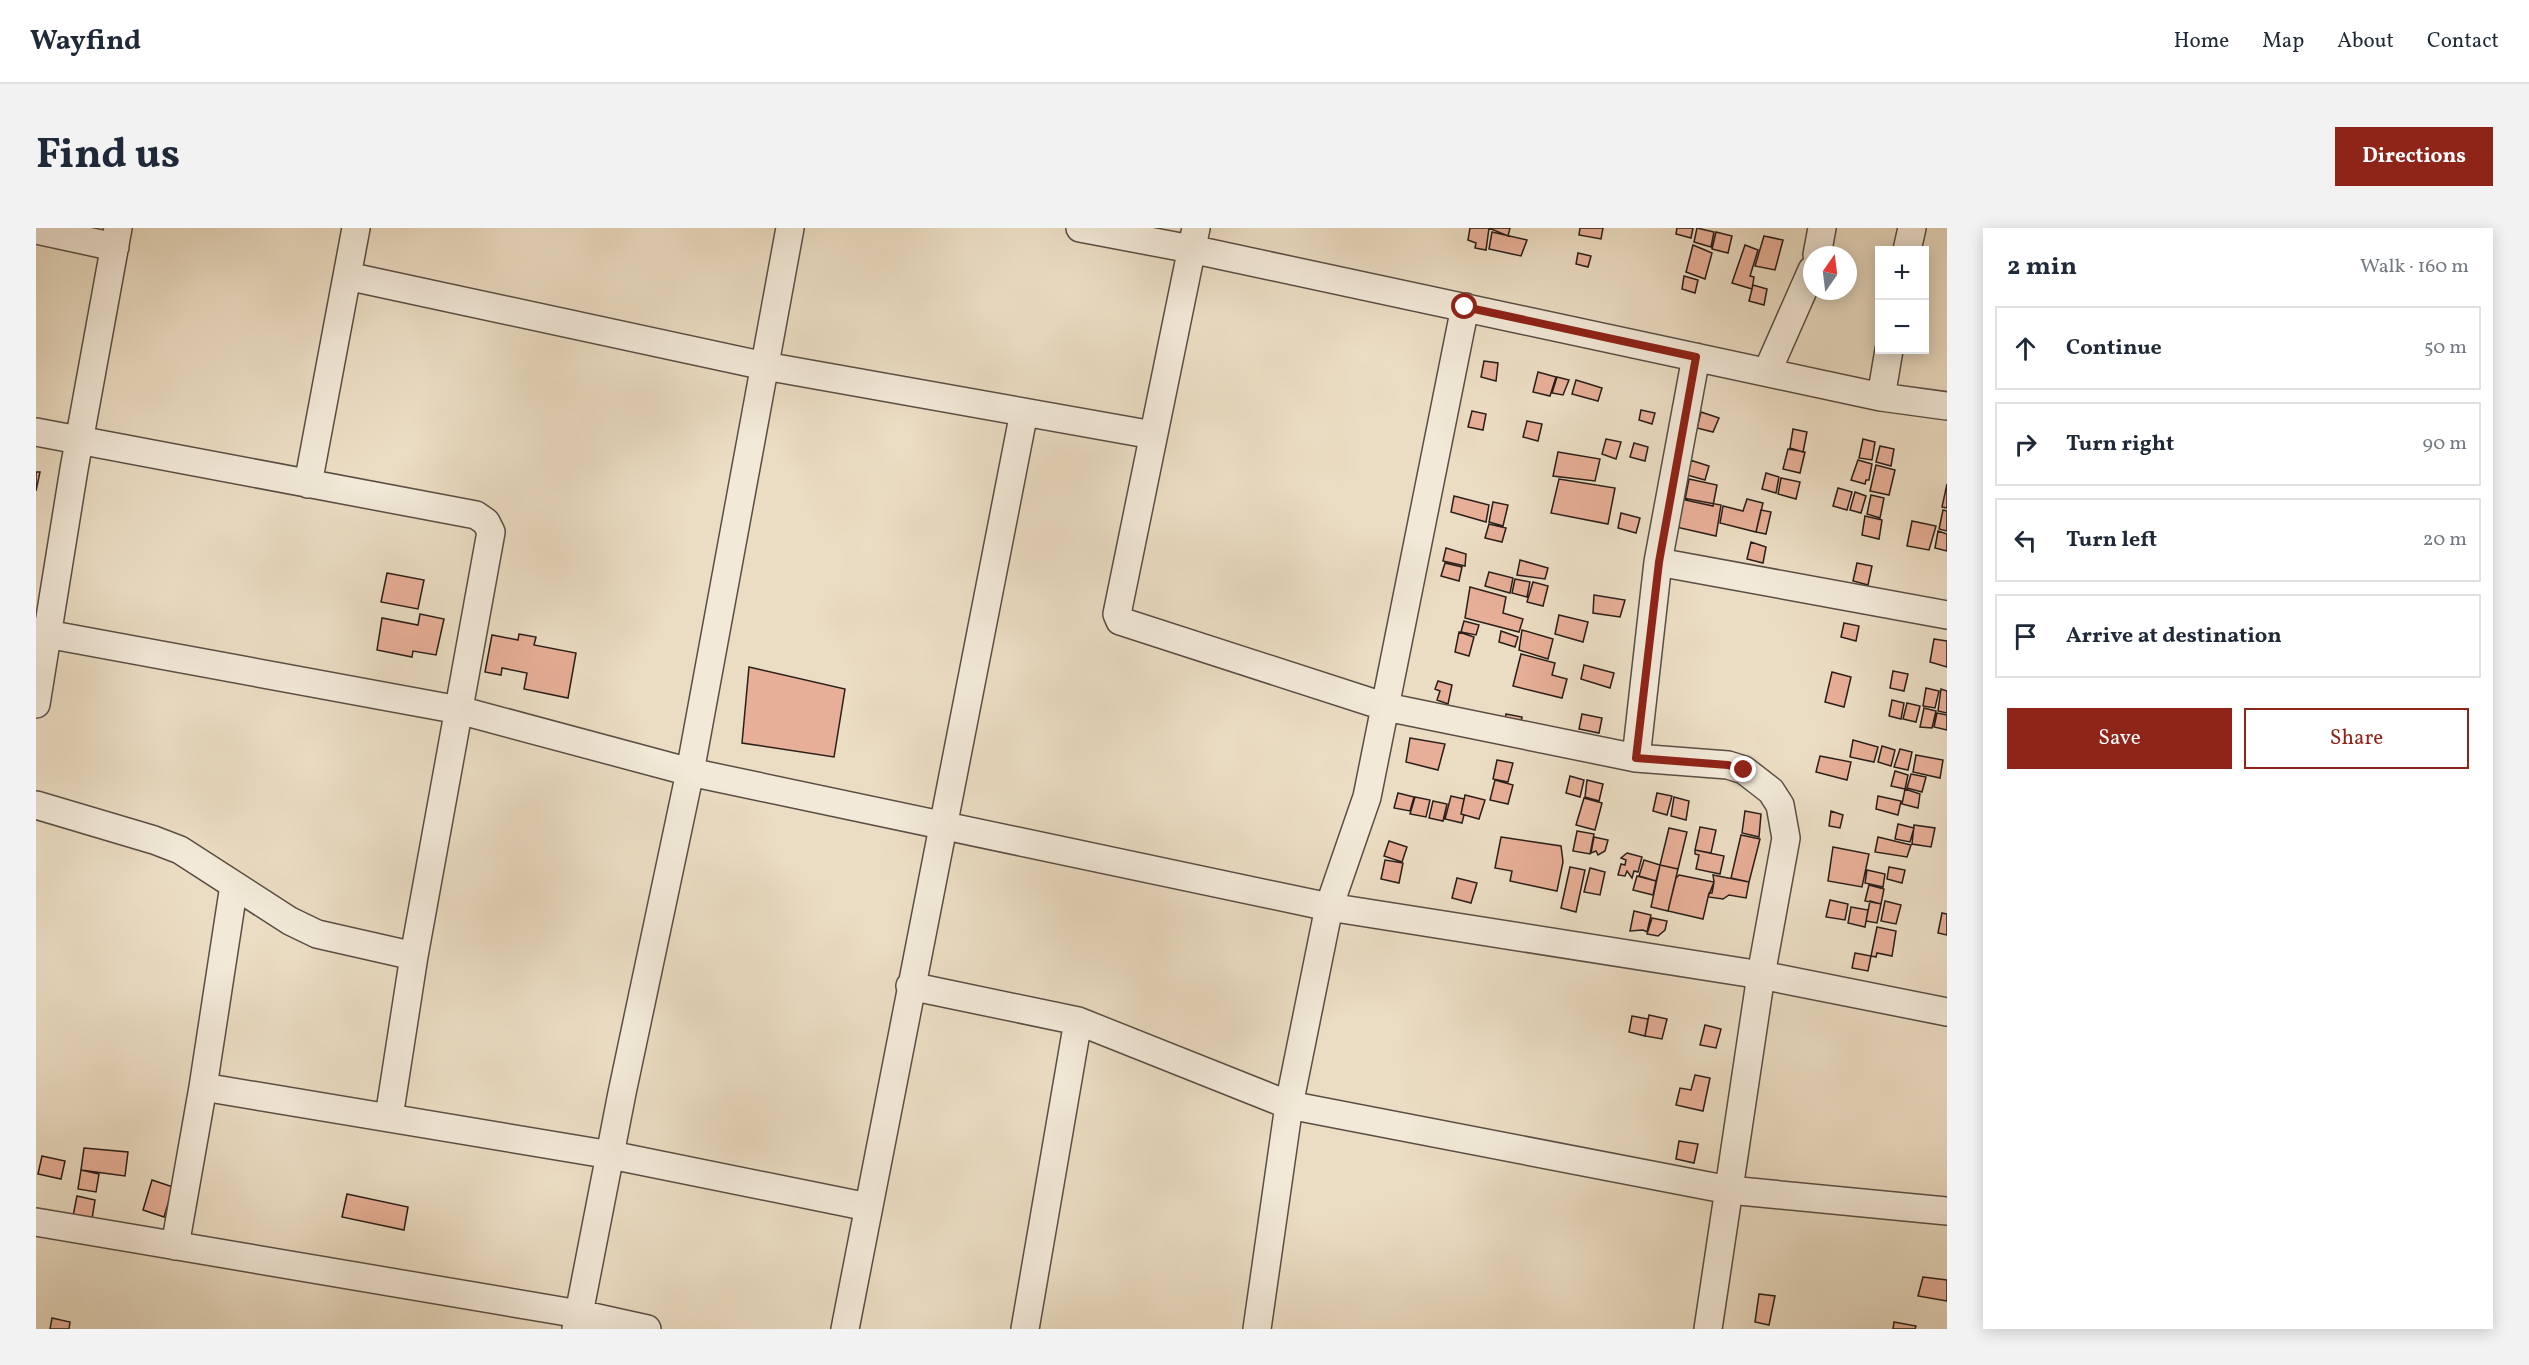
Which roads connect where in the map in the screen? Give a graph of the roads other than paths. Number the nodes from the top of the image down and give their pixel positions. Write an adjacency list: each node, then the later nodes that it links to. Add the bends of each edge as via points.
1 (356, 228): 11 (street)
2 (790, 228): 16 (street)
3 (1080, 228): 8 (street)
4 (1822, 228): 9 (street)
5 (1912, 228): 10 (street)
6 (36, 230): 7 (street)
7 (116, 237): 23 (street)
8 (1193, 238): 13 (street); 22 (street)
9 (1819, 246)
10 (1908, 246)
11 (347, 276): 16 (street); 24 (street)
12 (1803, 290): 17 (street)
13 (1465, 307): 15 (street); 29 (street)
14 (1888, 354): 18 (street)
15 (1696, 357): 17 (street); 25 (street)
16 (765, 366): 20 (street); 32 (street)
17 (1767, 372): 18 (street)
18 (1881, 397): 19 (street)
19 (1947, 406)
20 (1024, 412): 22 (street); 34 (street)
21 (36, 432): 23 (street)
22 (1153, 435): 29 (street, via 1117,614 1120,621)
23 (79, 441): 24 (street); 27 (street)
24 (308, 484): 30 (street, via 476,515 486,522 491,532)
25 (1659, 562): 26 (street); 31 (street)
26 (1947, 615)
27 (42, 633): 28 (street); 30 (street)
28 (36, 704)
29 (1386, 707): 31 (street); 36 (street, via 1367,797)
30 (459, 710): 32 (street); 37 (street)
31 (1636, 758): 38 (street, via 1728,765 1744,770 1771,791 1780,805 1786,838)
32 (690, 772): 34 (street); 45 (street)
33 (36, 805): 35 (street, via 180,850)
34 (942, 824): 36 (street); 39 (street)
35 (234, 885): 37 (street, via 317,934); 42 (street)
36 (1329, 907): 38 (street); 43 (street)
37 (414, 956): 44 (street)
38 (1761, 975): 40 (street); 46 (street)
39 (910, 987): 41 (street); 47 (street)
40 (1947, 1012)
41 (1078, 1021): 43 (street); 54 (street)
42 (203, 1087): 44 (street); 50 (street)
43 (1289, 1105): 46 (street); 55 (street)
44 (389, 1117): 45 (street)
45 (611, 1155): 47 (street); 51 (street)
46 (1729, 1190): 48 (street); 56 (street)
47 (868, 1206): 53 (street)
48 (1947, 1211)
49 (36, 1222): 50 (street)
50 (175, 1246): 51 (street)
51 (578, 1322): 52 (street)
52 (647, 1329)
53 (845, 1329)
54 (1025, 1329)
55 (1257, 1329)
56 (1708, 1329)

